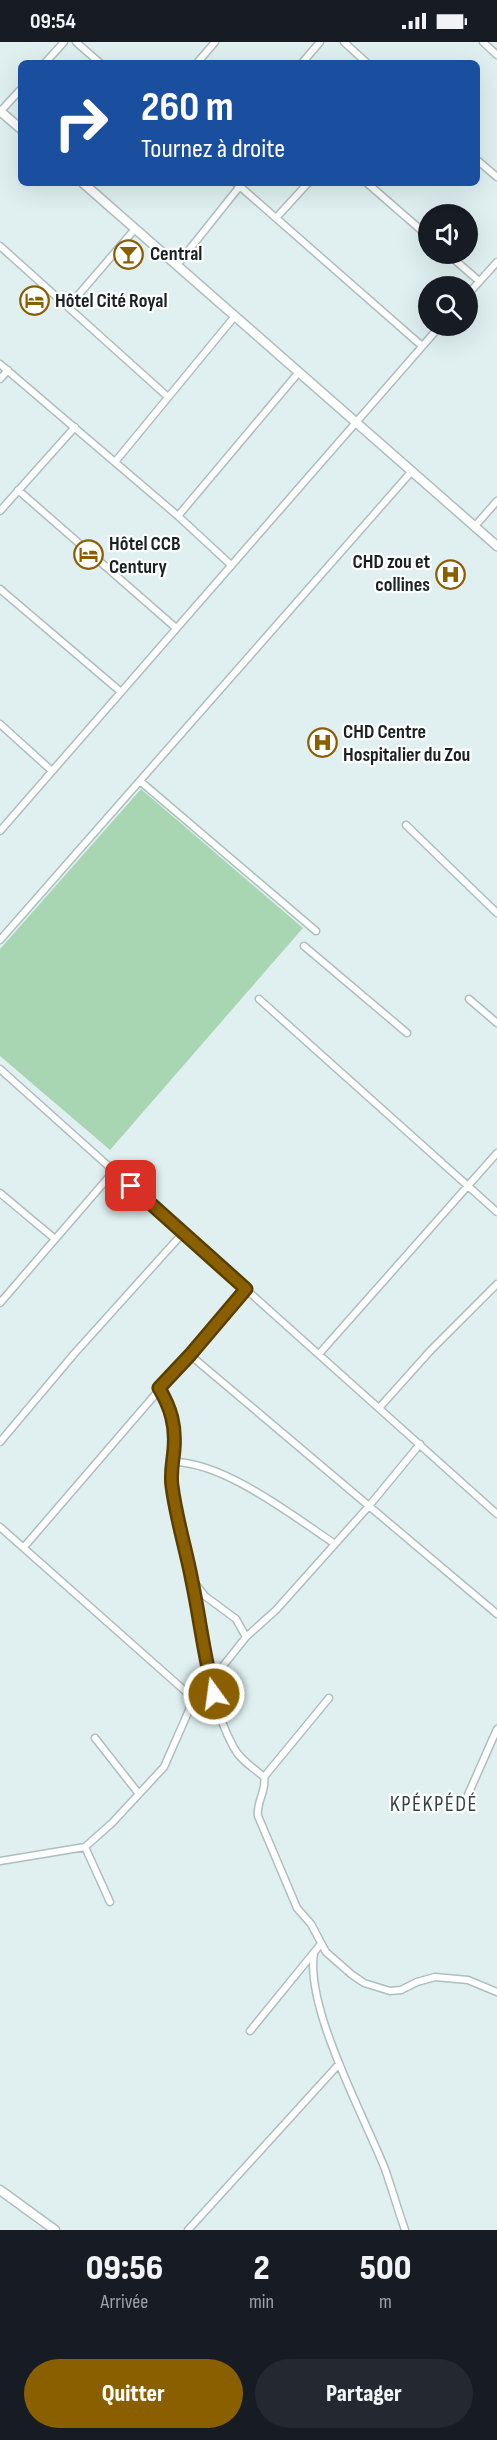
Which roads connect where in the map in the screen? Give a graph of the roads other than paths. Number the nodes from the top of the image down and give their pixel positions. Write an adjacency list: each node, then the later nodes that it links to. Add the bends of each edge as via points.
1 (64, 42): 8 (street)
2 (76, 42): 9 (street)
3 (215, 42): 10 (street)
4 (320, 42): 11 (street)
5 (344, 42): 12 (street)
6 (483, 42): 7 (street)
7 (497, 55)
8 (48, 60)
9 (97, 60)
10 (200, 60)
11 (305, 60)
12 (364, 60)
13 (18, 92): 14 (street)
14 (0, 111): 15 (street)
15 (18, 126)
16 (480, 163): 17 (street)
17 (497, 177)
18 (86, 186): 25 (street)
19 (237, 186): 29 (street)
20 (239, 186): 23 (street)
21 (305, 186): 23 (street)
22 (370, 186): 24 (street)
23 (276, 218): 34 (street)
24 (418, 227)
25 (135, 229): 29 (street); 31 (street)
26 (0, 246): 31 (street)
27 (497, 262): 30 (street)
28 (459, 264): 30 (street)
29 (177, 265): 32 (street)
30 (479, 281)
31 (68, 307): 39 (street)
32 (235, 316): 37 (street); 39 (street)
33 (431, 336): 34 (street)
34 (422, 346): 40 (street)
35 (0, 364): 36 (street)
36 (8, 370): 38 (street); 41 (street)
37 (299, 372): 40 (street); 47 (street)
38 (0, 380)
39 (168, 397): 42 (street)
40 (356, 422): 43 (street); 50 (street)
41 (75, 427): 42 (street); 44 (street)
42 (115, 462): 47 (street)
43 (412, 471): 48 (street); 56 (street)
44 (18, 490): 46 (street); 52 (street)
45 (497, 501): 48 (street)
46 (0, 511)
47 (178, 516): 50 (street)
48 (475, 526): 49 (street)
49 (497, 546)
50 (231, 565): 52 (street)
51 (0, 589): 53 (street)
52 (176, 628): 53 (street)
53 (121, 692): 55 (street)
54 (0, 724): 55 (street)
55 (52, 771): 58 (street)
56 (140, 781): 60 (street); 61 (street)
57 (406, 825): 59 (street)
58 (0, 831)
59 (497, 913)
60 (316, 931)
61 (0, 940)
62 (304, 946): 66 (street)
63 (259, 999): 70 (street)
64 (469, 999): 65 (street)
65 (497, 1023)
66 (407, 1033)
67 (0, 1069): 69 (street)
68 (497, 1153): 70 (street)
69 (114, 1171): 73 (street); 74 (street)
70 (467, 1185): 72 (street); 78 (street)
71 (0, 1193): 74 (street)
72 (497, 1212)
73 (183, 1233): 76 (street); 82 (street)
74 (55, 1239): 77 (street)
75 (497, 1284): 81 (street, via 430,1350)
76 (246, 1289): 78 (street); 79 (street)
77 (0, 1303)
78 (319, 1354): 81 (street)
79 (190, 1355): 80 (street); 85 (street)
80 (159, 1388): 84 (street, via 174,1425); 89 (street)
81 (379, 1408): 83 (street)
82 (0, 1442)
83 (420, 1444): 85 (street); 86 (street)
84 (172, 1462): 88 (street, via 188,1462 221,1474); 90 (street, via 172,1488)
85 (369, 1506): 88 (street); 91 (street)
86 (497, 1514)
87 (0, 1527): 89 (street)
88 (335, 1544): 92 (street, via 276,1610)
89 (24, 1547): 94 (street)
90 (192, 1580): 92 (street, via 205,1596 236,1619); 93 (street)
91 (497, 1614)
92 (246, 1637): 93 (street)
93 (211, 1681): 94 (street); 96 (street)
94 (193, 1698): 96 (street); 100 (street, via 164,1767)
95 (328, 1698): 99 (street)
96 (217, 1707): 99 (street, via 235,1751)
97 (497, 1729): 101 (street)
98 (95, 1738): 100 (street)
99 (264, 1777): 105 (street, via 258,1816 292,1899 316,1932)
100 (139, 1794): 102 (street)
101 (467, 1797)
102 (85, 1847): 103 (street); 104 (street)
103 (0, 1861)
104 (110, 1902)
105 (320, 1945): 106 (street); 107 (street, via 351,1974 377,1988 401,1990 435,1977 468,1980)
106 (314, 1953): 108 (street); 109 (street, via 315,1988)
107 (497, 1992)
108 (250, 2031)
109 (339, 2064): 112 (street); 113 (street, via 385,2171)
110 (0, 2190): 111 (street)
111 (56, 2230)
112 (188, 2230)
113 (405, 2230)

